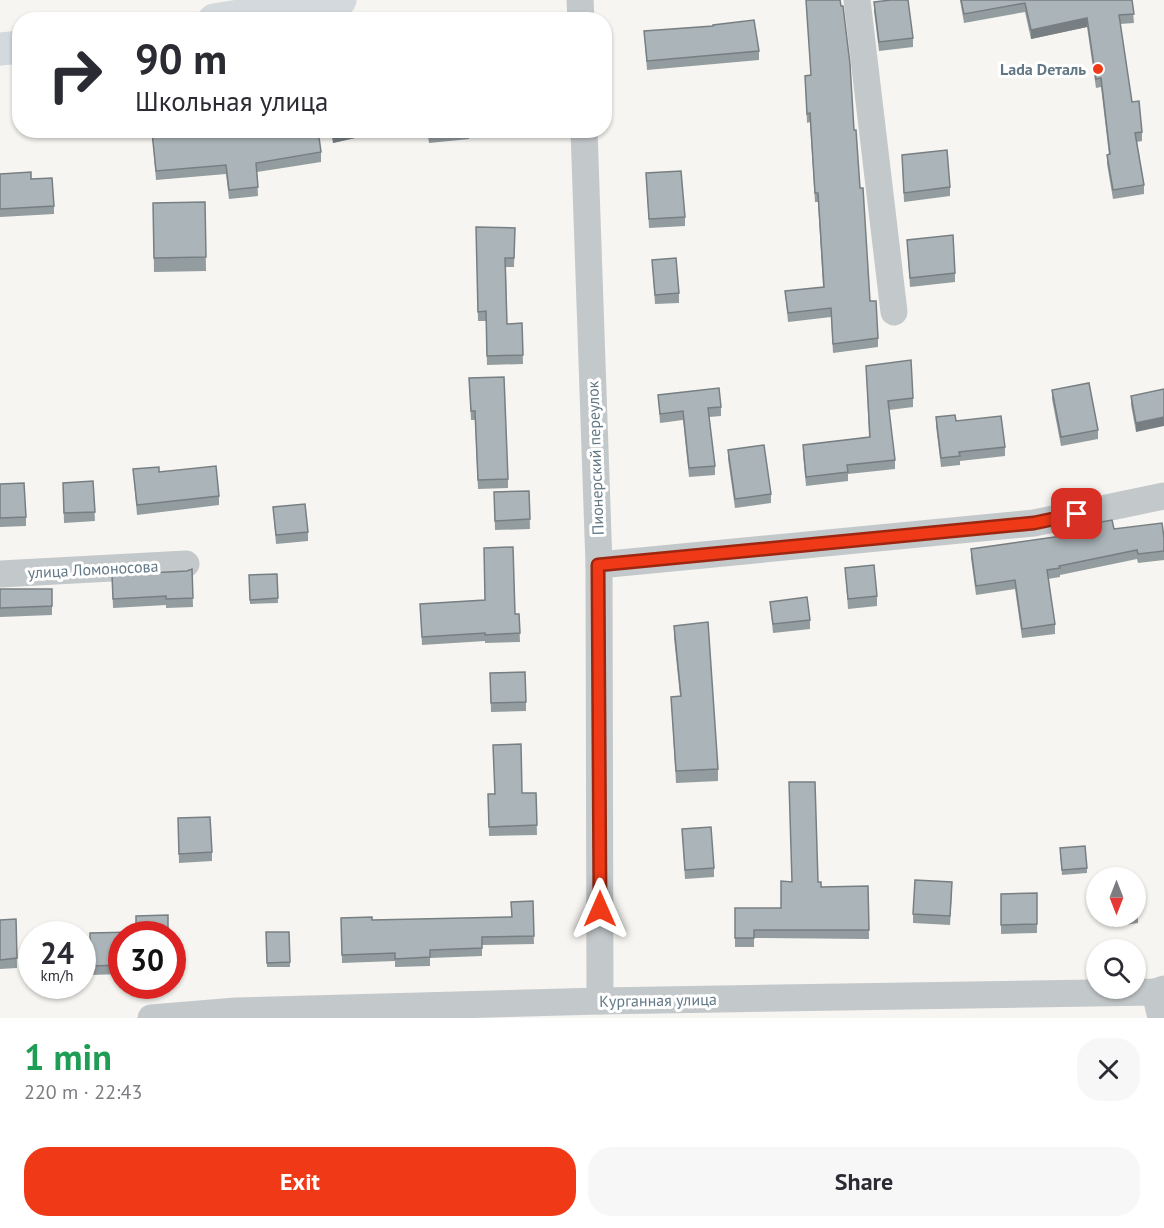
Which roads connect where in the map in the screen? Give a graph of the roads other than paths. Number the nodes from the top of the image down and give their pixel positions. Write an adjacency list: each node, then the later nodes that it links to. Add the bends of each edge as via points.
1 (340, 0): 3 (main road)
2 (857, 0): 5 (street)
3 (264, 12)
4 (584, 138): 8 (street, Пионерский переулок)
5 (894, 312)
6 (1164, 496): 8 (street, via 1034,523)
7 (186, 564): 9 (street, улица Ломоносова)
8 (598, 565): 11 (street, Пионерский переулок)
9 (0, 574)
10 (1160, 990): 11 (street, Курганная улица); 13 (street)
11 (600, 1001): 12 (street, Курганная улица, via 236,1011)
12 (152, 1018)
13 (1161, 1018)

